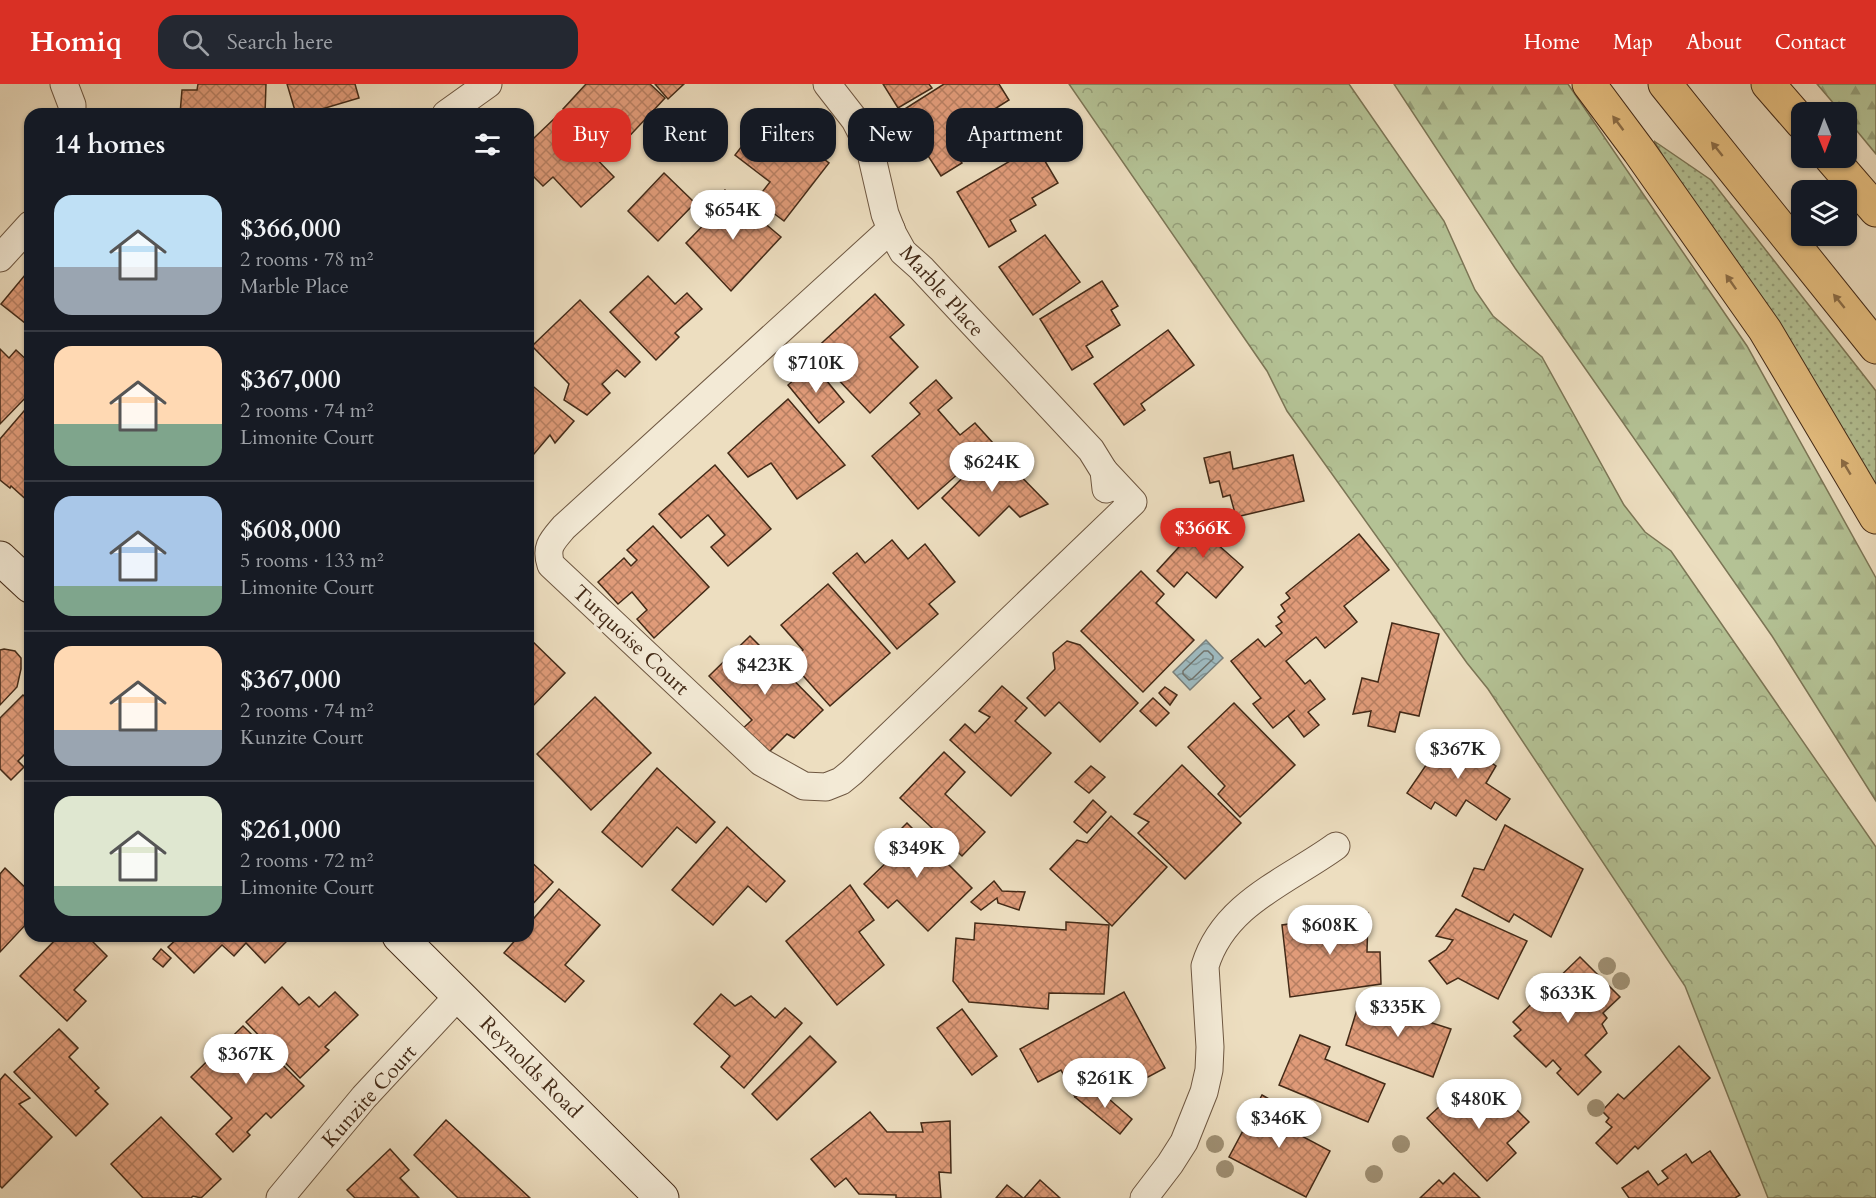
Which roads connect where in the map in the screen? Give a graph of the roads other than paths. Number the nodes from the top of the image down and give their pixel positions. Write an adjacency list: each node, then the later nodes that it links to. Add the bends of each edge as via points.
1 (64, 84): 7 (street)
2 (488, 84): 8 (street)
3 (827, 84): 12 (street, Marble Place, via 855,120 870,149)
4 (1589, 84): 18 (highway, one-way to 4, via 1765,330)
5 (1665, 84): 15 (highway, one-way to 5)
6 (1768, 84): 9 (highway)
7 (72, 108)
8 (454, 108)
9 (1791, 110)
10 (1840, 168): 11 (highway)
11 (1876, 210)
12 (891, 229): 16 (street, Marble Place, via 903,252 1091,450); 19 (street, Turquoise Court, via 564,527 547,554 551,565 761,762 804,786 826,787 852,772)
13 (24, 232): 14 (street)
14 (0, 258)
15 (1876, 347)
16 (1104, 471): 17 (street, Marble Place); 19 (street, Marble Place, via 1106,516)
17 (1133, 502): 19 (street, Turquoise Court)
18 (1876, 517)
19 (1097, 537)
20 (0, 558): 21 (street)
21 (24, 580)
22 (1336, 846): 27 (street, via 1249,902 1226,925 1210,950 1205,966 1209,1070 1204,1092 1184,1142)
23 (405, 942): 24 (street, Reynolds Road)
24 (459, 995): 25 (street, Kunzite Court, via 364,1097); 26 (street, Reynolds Road)
25 (280, 1198)
26 (662, 1198)
27 (1144, 1198)

